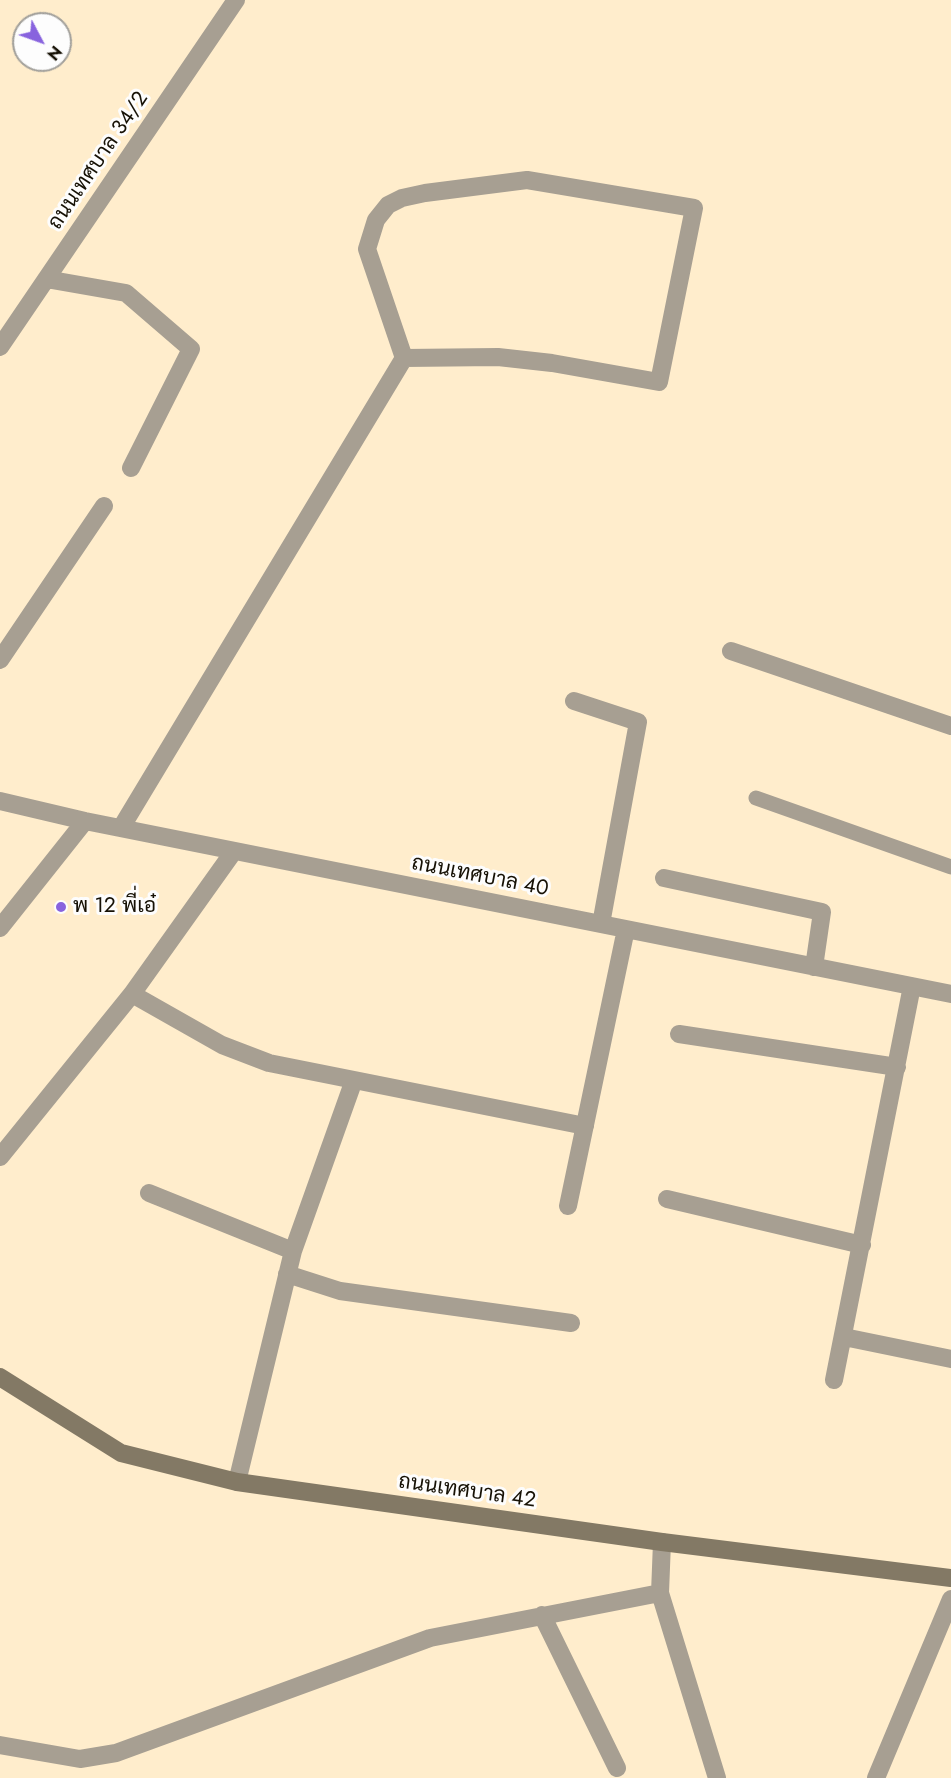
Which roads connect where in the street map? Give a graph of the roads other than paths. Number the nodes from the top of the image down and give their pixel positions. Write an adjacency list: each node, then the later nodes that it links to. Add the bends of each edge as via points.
1 (236, 0): 2 (street, ถนนเทศบาล 34/2)
2 (46, 279): 3 (street, ถนนเทศบาล 34/2); 5 (street, via 126,293 191,349)
3 (0, 347)
4 (404, 358): 4 (street, via 367,249 376,220 388,205 425,193 527,180 694,208 659,382 498,357); 14 (street)
5 (131, 468)
6 (104, 506): 8 (street)
7 (731, 651): 10 (street)
8 (0, 660)
9 (574, 701): 18 (street, via 638,722)
10 (951, 726)
11 (756, 798): 16 (lane)
12 (0, 801): 13 (street, ถนนเทศบาล 40)
13 (85, 821): 14 (street, ถนนเทศบาล 40); 19 (street)
14 (121, 828): 15 (street, ถนนเทศบาล 40)
15 (234, 851): 18 (street, ถนนเทศบาล 40); 23 (street)
16 (951, 867)
17 (664, 878): 21 (street, via 822,912)
18 (601, 924): 20 (street, ถนนเทศบาล 40)
19 (0, 928)
20 (626, 929): 21 (street, ถนนเทศบาล 40); 28 (street)
21 (814, 967): 22 (street, ถนนเทศบาล 40)
22 (912, 986): 24 (street, ถนนเทศบาล 40); 26 (street)
23 (132, 994): 27 (street, via 222,1045 269,1063); 29 (street)
24 (951, 994)
25 (679, 1034): 26 (street)
26 (897, 1067): 33 (street)
27 (354, 1080): 28 (street); 34 (street)
28 (585, 1126): 32 (street)
29 (0, 1157)
30 (149, 1194): 34 (street)
31 (667, 1199): 33 (street)
32 (568, 1206)
33 (862, 1245): 37 (street)
34 (293, 1251): 35 (street)
35 (287, 1274): 36 (street, via 340,1292); 41 (street)
36 (571, 1323)
37 (844, 1337): 38 (street); 40 (street)
38 (951, 1359)
39 (0, 1378): 41 (street, ถนนเทศบาล 42, via 121,1453)
40 (834, 1380)
41 (237, 1482): 42 (street, ถนนเทศบาล 42)
42 (662, 1542): 43 (street, ถนนเทศบาล 42); 44 (street)
43 (951, 1578)
44 (660, 1593): 46 (street); 49 (street)
45 (951, 1599): 50 (street)
46 (542, 1615): 47 (street, via 430,1638 116,1753 80,1759); 48 (street)
47 (0, 1745)
48 (617, 1768)
49 (717, 1778)
50 (876, 1778)

